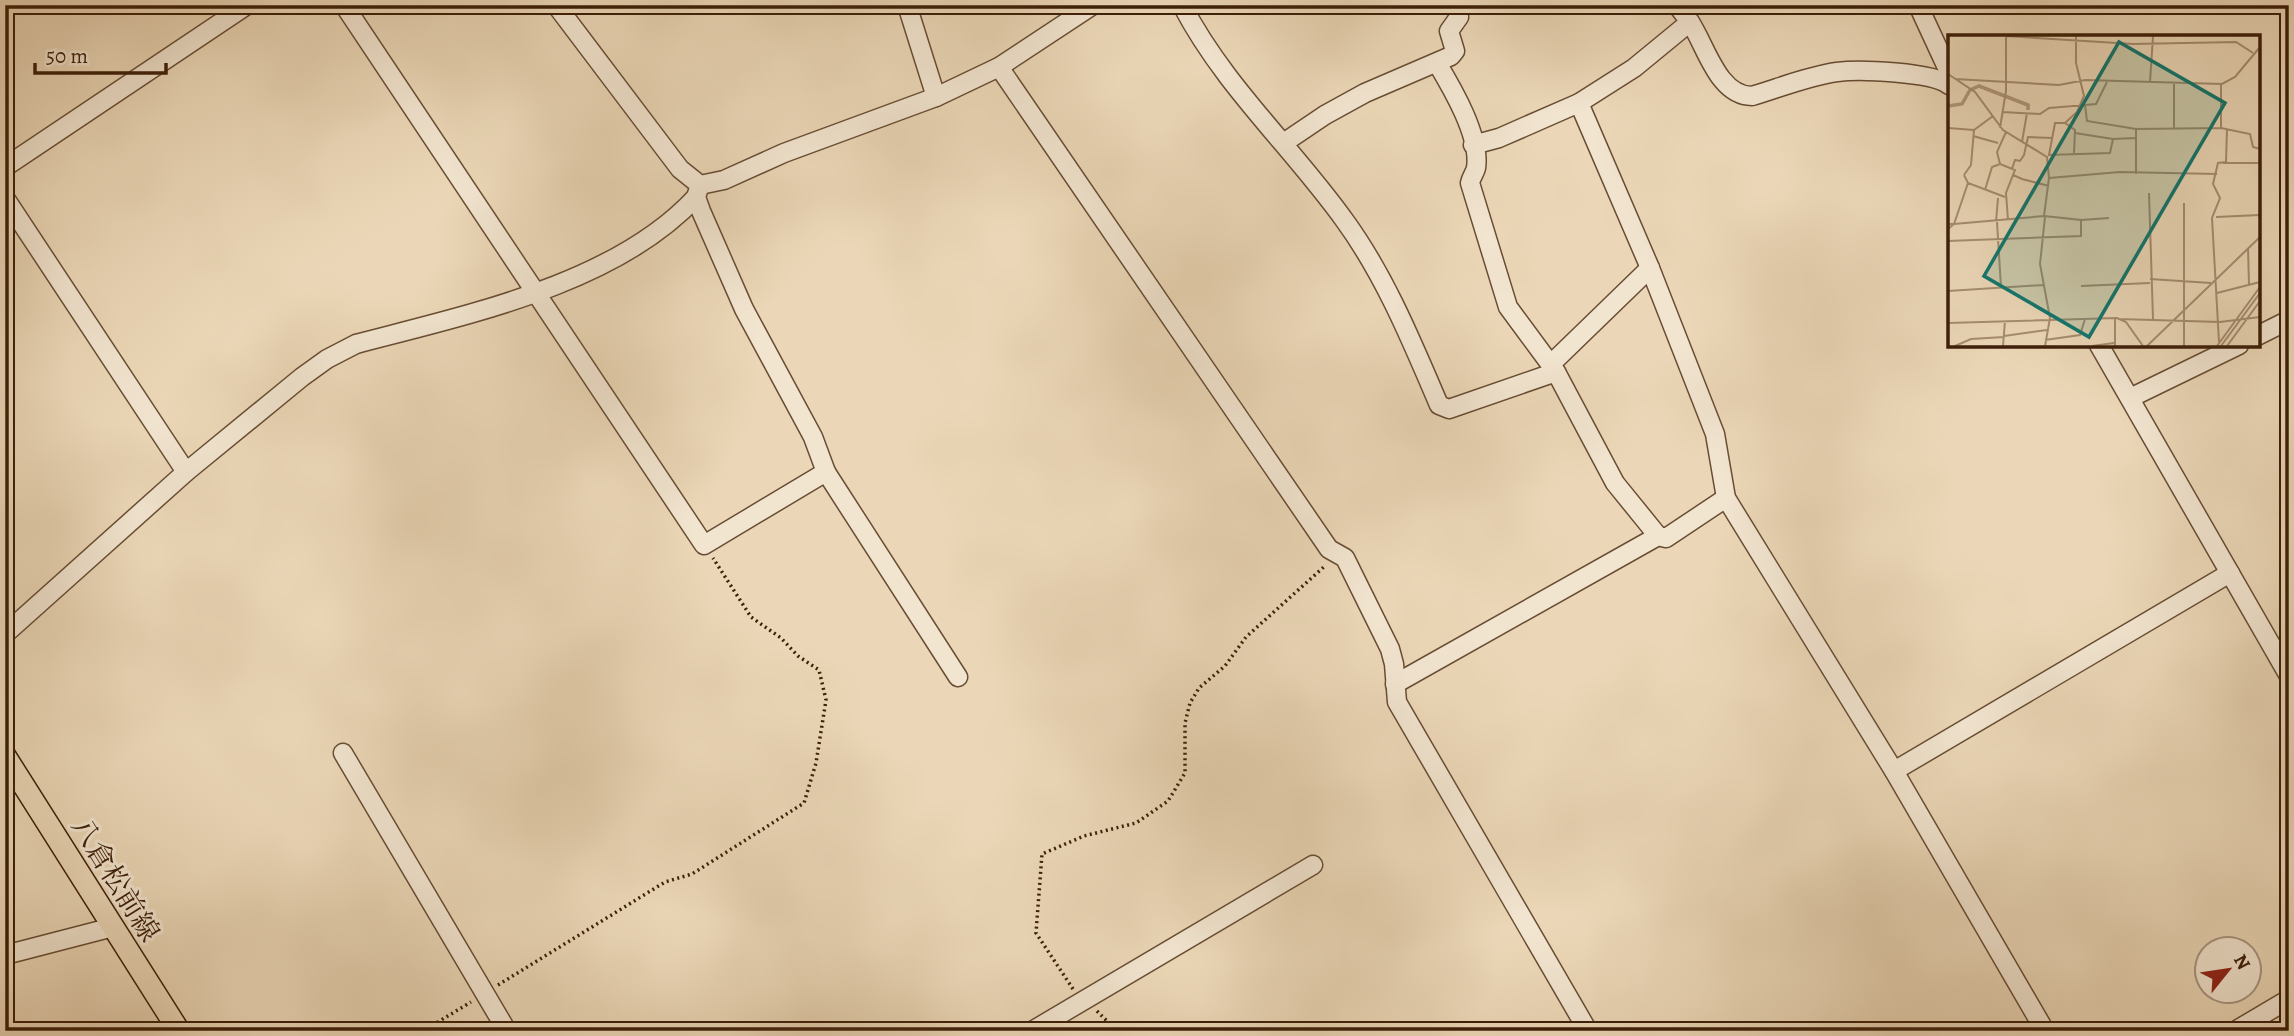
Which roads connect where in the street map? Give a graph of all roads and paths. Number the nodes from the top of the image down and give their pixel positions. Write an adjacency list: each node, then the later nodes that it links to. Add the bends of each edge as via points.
1 (247, 5): 21 (street)
2 (344, 5): 25 (street)
3 (556, 5): 22 (street)
4 (907, 5): 17 (street)
5 (1093, 5): 14 (street)
6 (1182, 5): 19 (street, via 1229,81)
7 (1456, 5): 13 (street, via 1460,17 1448,31 1455,51)
8 (1677, 5): 12 (street)
9 (1918, 5): 15 (street)
10 (2286, 5): 11 (street)
11 (2289, 12)
12 (1690, 22): 16 (street, via 1725,83 1741,96 1837,72 1925,75); 18 (street, via 1634,68)
13 (1437, 63): 19 (street, via 1365,93); 20 (street, via 1457,95)
14 (999, 67): 17 (street); 37 (street, via 1329,549)
15 (1948, 70)
16 (1948, 84)
17 (936, 97): 22 (street, via 783,152)
18 (1579, 103): 20 (street); 24 (street)
19 (1285, 142): 30 (street, via 1367,255 1439,405 1449,409)
20 (1473, 145): 30 (street, via 1476,166 1470,183 1508,307)
21 (5, 167)
22 (698, 191): 25 (street, via 670,221 620,254 566,283); 33 (street, via 744,309 813,437)
23 (5, 198): 32 (street)
24 (1650, 268): 30 (street); 34 (street, via 1715,434)
25 (535, 293): 32 (street, via 356,344 327,359); 36 (street)
26 (2289, 320): 27 (street)
27 (2259, 335)
28 (2100, 346): 31 (street)
29 (2237, 346): 31 (street)
30 (1554, 368): 35 (street, via 1615,483)
31 (2130, 398): 38 (street)
32 (186, 472): 39 (street)
33 (826, 472): 36 (street); 41 (street)
34 (1726, 498): 35 (street, via 1666,538); 45 (street)
35 (1658, 536): 42 (street)
36 (704, 545): 49 (path, via 751,617 814,665 824,682 826,700 816,763 804,803 692,874 665,883)
37 (1338, 554): 42 (street, via 1345,558 1381,627 1394,664); 51 (path, via 1246,636 1225,666 1199,688 1185,723 1185,773 1168,801 1136,823 1084,836 1042,854 1036,933)
38 (2230, 573): 40 (street); 45 (street)
39 (5, 634)
40 (2289, 676)
41 (958, 677)
42 (1395, 684): 57 (street, via 1397,702)
43 (342, 753): 49 (street)
44 (5, 757): 47 (main road, 八倉松前線)
45 (1894, 771): 58 (street)
46 (1313, 865): 51 (street)
47 (114, 928): 48 (street); 52 (main road, 八倉松前線)
48 (5, 955)
49 (483, 994): 53 (path); 54 (street)
50 (2289, 999): 59 (street)
51 (1084, 1000): 55 (street); 56 (path)
52 (179, 1031)
53 (423, 1031)
54 (507, 1031)
55 (1032, 1031)
56 (1117, 1031)
57 (1588, 1031)
58 (2045, 1031)
59 (2235, 1031)

